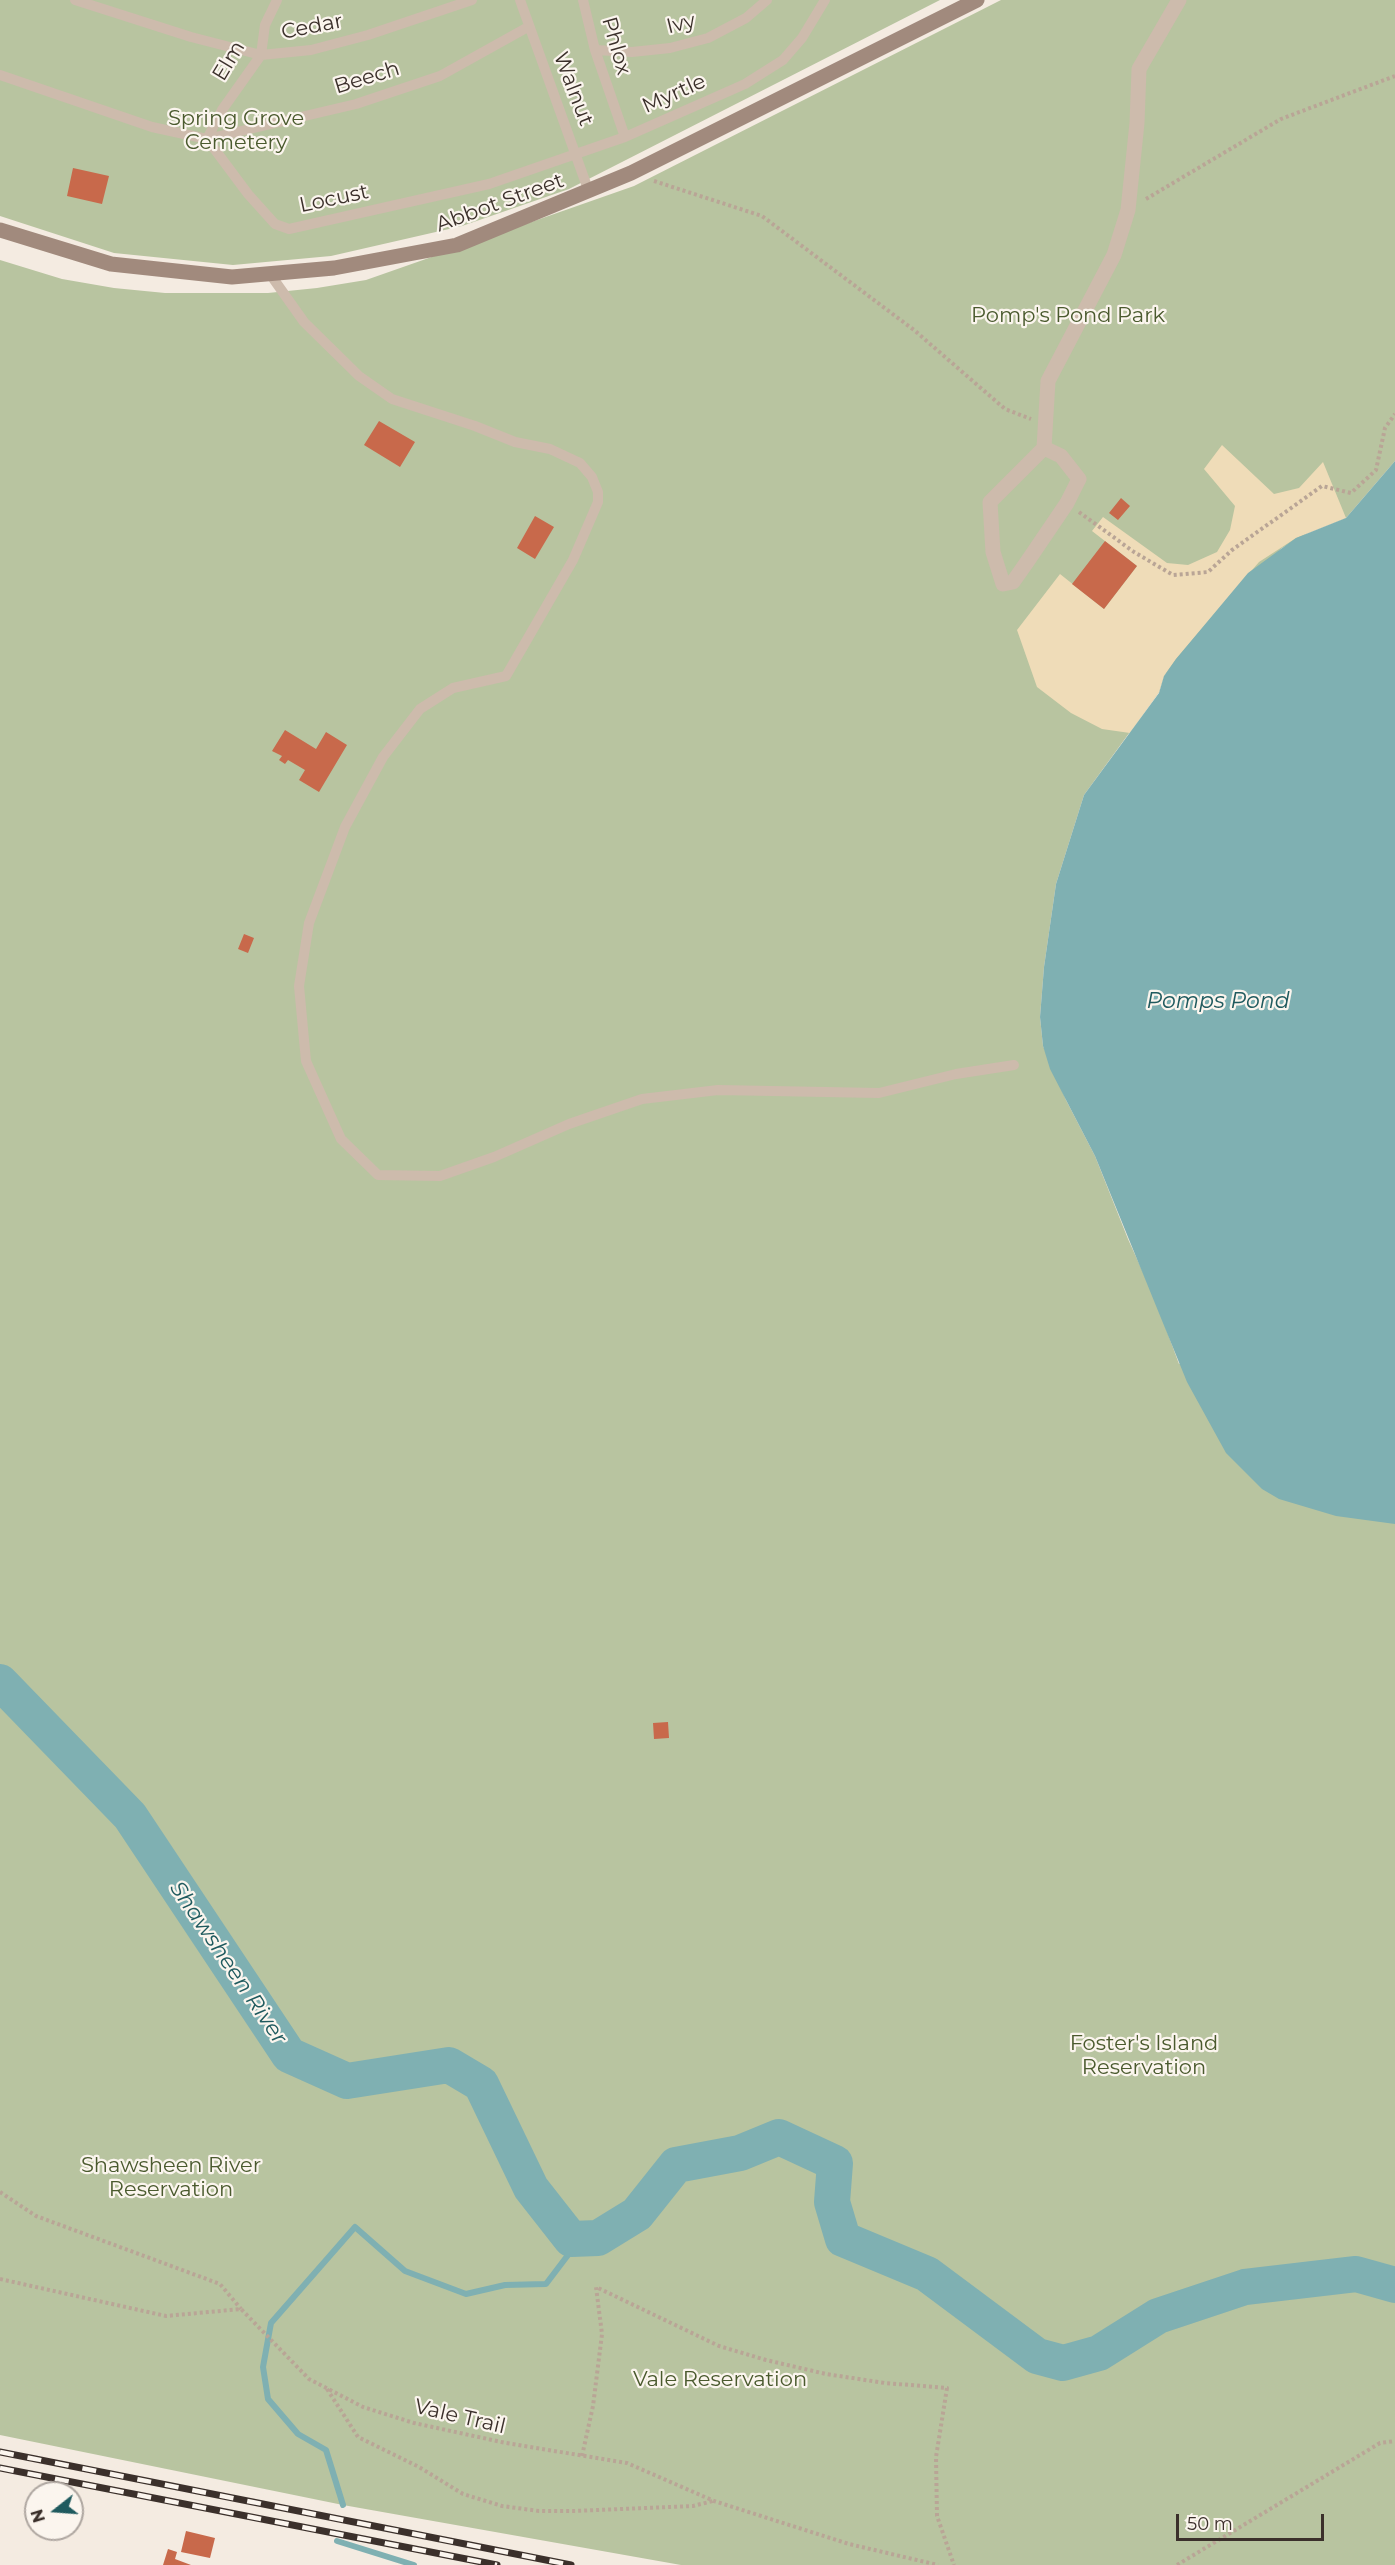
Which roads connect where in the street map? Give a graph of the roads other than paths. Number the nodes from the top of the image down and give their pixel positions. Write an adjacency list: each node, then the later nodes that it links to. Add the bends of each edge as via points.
1 (75, 0): 12 (lane)
2 (277, 0): 12 (lane, Elm, via 265,25)
3 (472, 0): 12 (lane, Cedar, via 311,50)
4 (522, 0): 10 (lane, Walnut)
5 (583, 0): 11 (lane, Phlox)
6 (767, 0): 11 (lane, Ivy, via 746,18 708,38 670,48)
7 (825, 0): 14 (lane, Myrtle, via 783,60 745,84)
8 (977, 0): 17 (street, Abbot Street)
9 (1179, 0): 20 (street, via 1139,69 1128,210 1114,255 1048,381)
10 (528, 27): 15 (lane, Beech, via 440,75 356,104); 16 (lane, Walnut)
11 (595, 50): 14 (lane, Phlox)
12 (261, 55): 15 (lane, Elm, via 222,110)
13 (0, 75): 15 (lane, via 152,127)
14 (625, 138): 16 (lane, Myrtle)
15 (207, 139): 16 (lane, Locust, via 275,224 290,229 489,184)
16 (576, 153): 17 (lane, Walnut)
17 (589, 192): 19 (street, Abbot Street, via 457,245 334,268)
18 (0, 230): 19 (street, Abbot Street, via 111,264 232,277)
19 (270, 274): 21 (lane, via 303,322 359,376 392,399 580,463 598,492 598,502 573,560 506,676 453,688 420,709 383,757 345,827 309,923 298,986 306,1061 341,1139 378,1175 440,1176 642,1099 718,1090 879,1093)
20 (1044, 448): 20 (street, via 1060,456 1079,479 1013,582 1003,584 993,552 990,502)
21 (1014, 1065)

